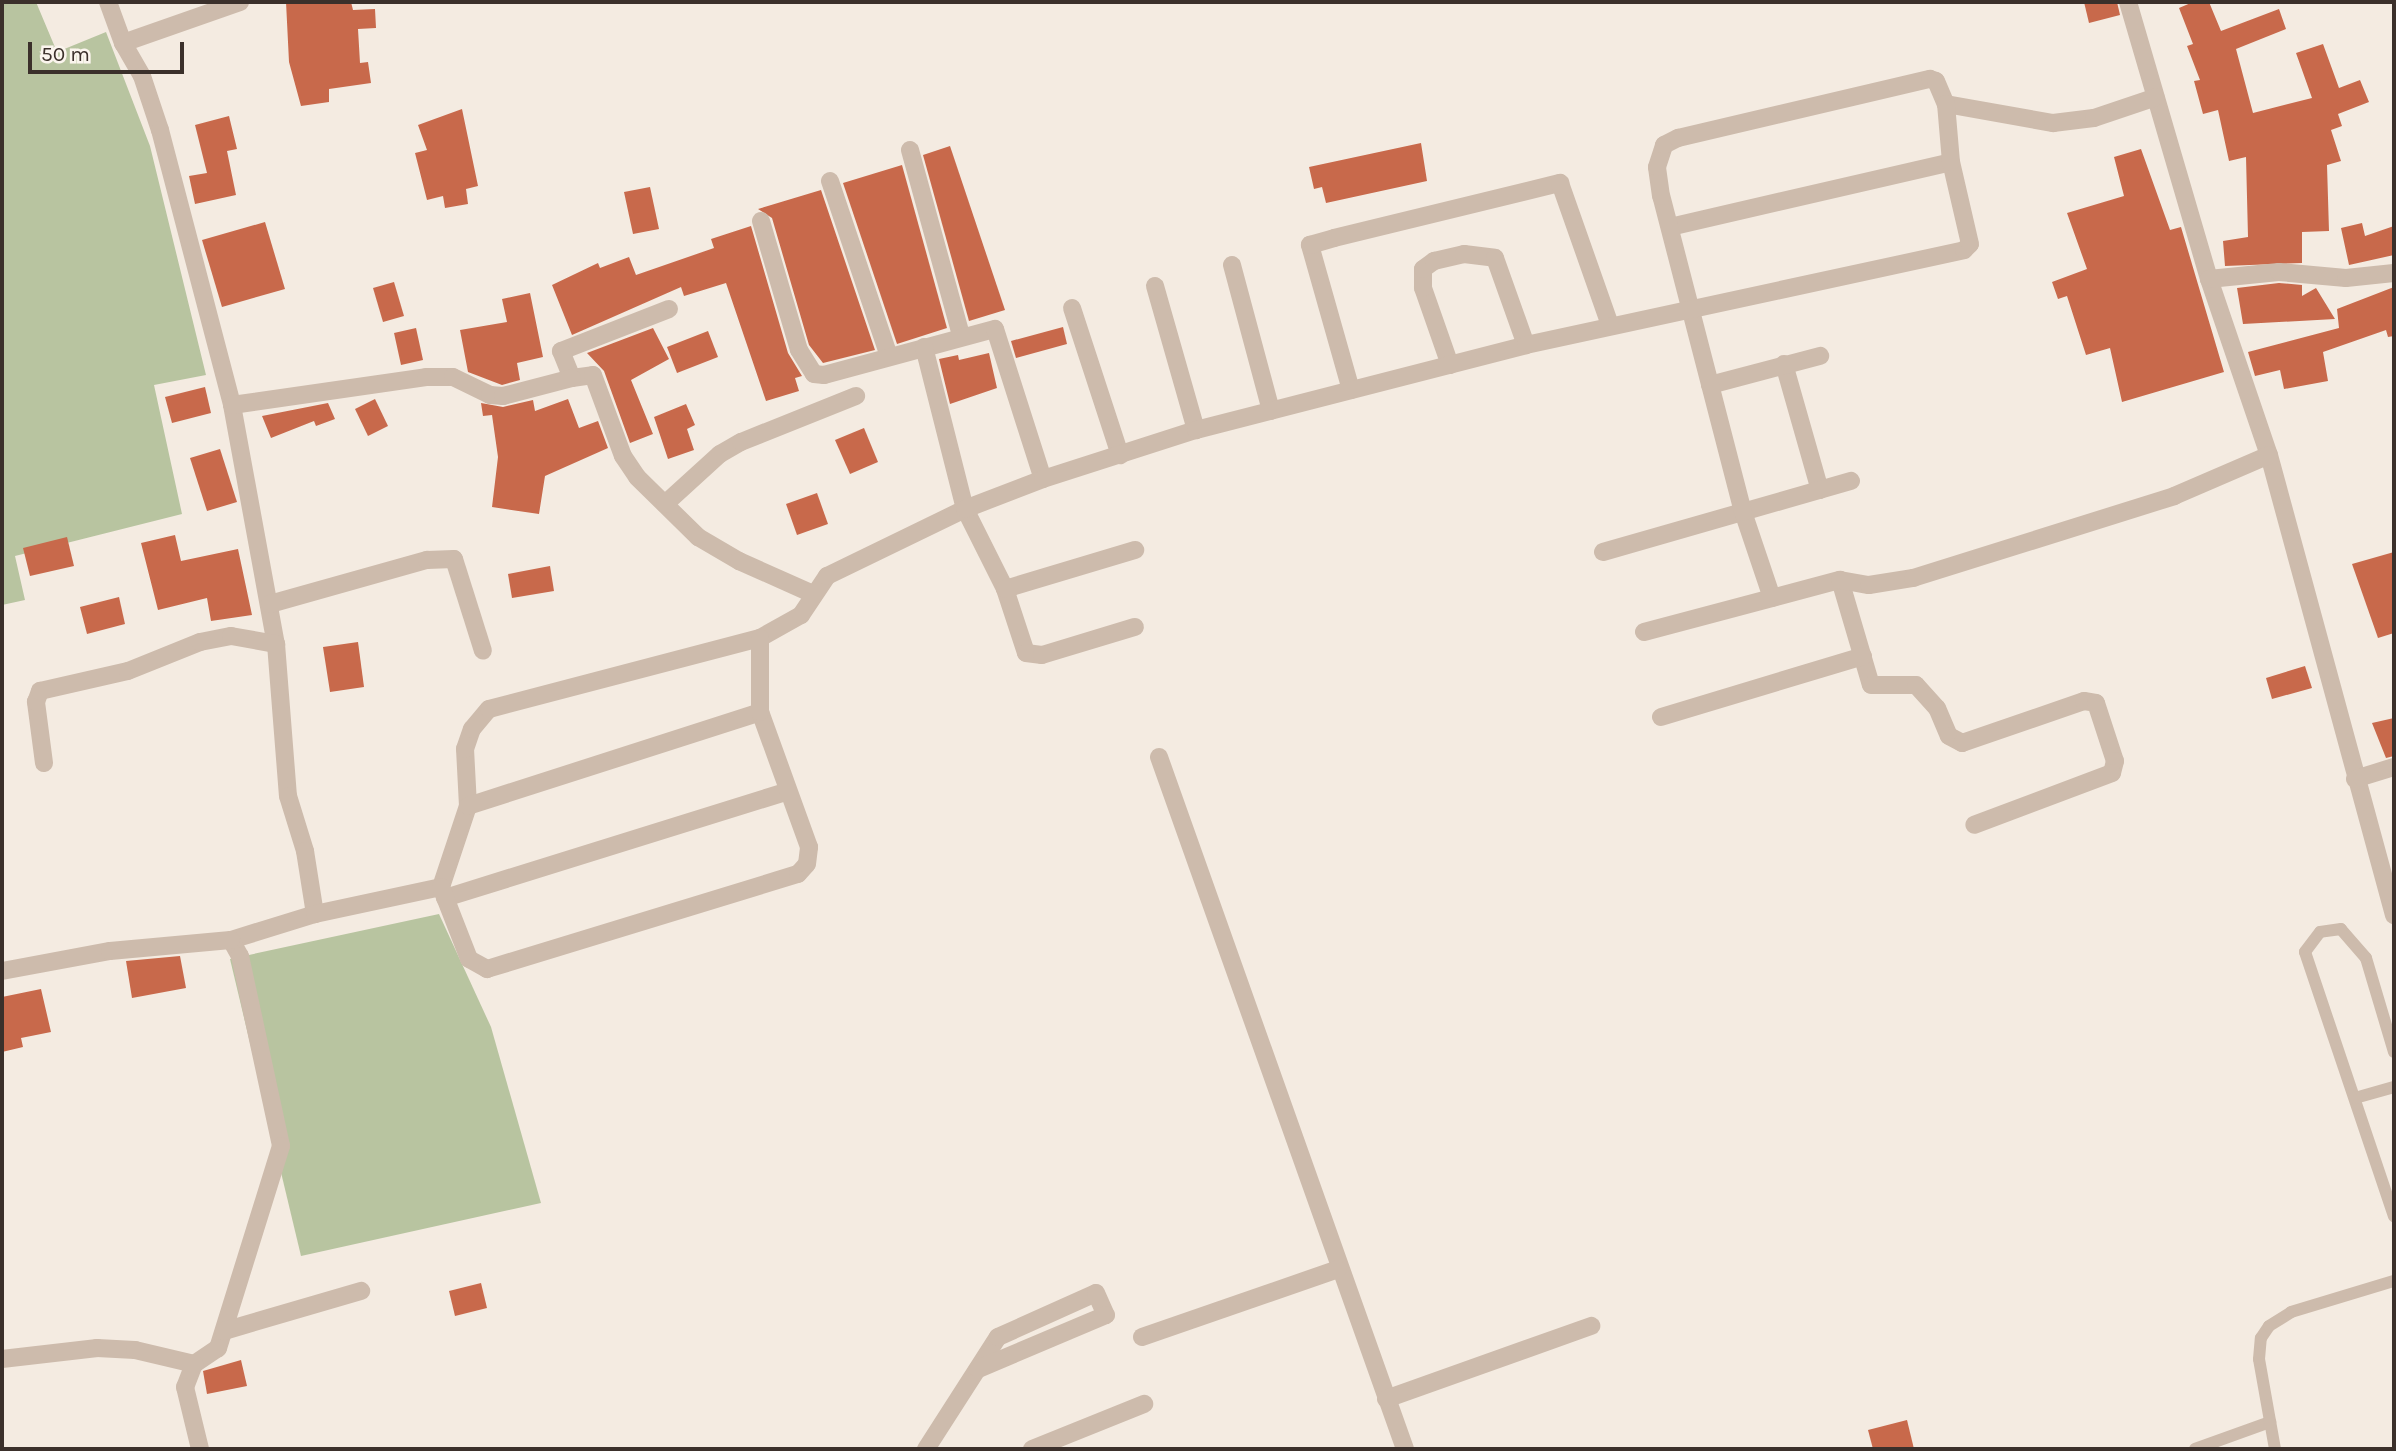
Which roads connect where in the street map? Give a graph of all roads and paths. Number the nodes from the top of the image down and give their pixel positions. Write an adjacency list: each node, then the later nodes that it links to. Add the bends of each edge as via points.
1 (108, 2): 4 (street)
2 (240, 2): 4 (street)
3 (2128, 2): 5 (street)
4 (123, 43): 31 (street, via 142,76 160,130)
5 (2156, 97): 6 (street, via 2094,118 2053,123); 14 (street)
6 (1946, 104): 8 (street); 11 (street, via 1936,81 1930,79 1672,140 1664,145 1657,167)
7 (910, 150): 20 (street)
8 (1951, 162): 11 (street); 18 (street, via 1968,248)
9 (830, 181): 23 (street)
10 (761, 221): 23 (street, via 806,367 824,375)
11 (1670, 227): 18 (street)
12 (1232, 265): 32 (street)
13 (2394, 272): 14 (street, via 2346,278 2279,272)
14 (2210, 279): 35 (street)
15 (1155, 286): 33 (street)
16 (1072, 308): 34 (street)
17 (669, 309): 27 (street, via 561,351)
18 (1691, 309): 19 (street); 28 (street)
19 (1610, 325): 21 (street); 29 (street, via 1560,183 1310,244)
20 (961, 335): 22 (street); 36 (street, via 995,329)
21 (1526, 345): 26 (street); 26 (street, via 1495,258 1464,254 1434,261 1423,269 1423,288)
22 (924, 347): 23 (street); 40 (street)
23 (889, 356)
24 (1820, 356): 25 (street)
25 (1784, 364): 28 (street); 38 (street)
26 (1450, 365): 29 (street)
27 (572, 378): 31 (street, via 503,396 453,377 426,377); 39 (street, via 593,375 623,456)
28 (1710, 385): 41 (street)
29 (1352, 390): 32 (street)
30 (856, 396): 39 (street, via 719,454)
31 (232, 405): 48 (street)
32 (1271, 411): 33 (street)
33 (1196, 430): 34 (street)
34 (1120, 455): 36 (street)
35 (2269, 455): 44 (street, via 2174,496 1913,578 1869,585); 60 (street)
36 (1043, 479): 40 (street)
37 (1851, 481): 38 (street)
38 (1820, 490): 41 (street)
39 (665, 504): 46 (street, via 698,537)
40 (965, 509): 45 (street); 46 (street, via 827,576)
41 (1743, 512): 43 (street); 47 (street)
42 (1135, 550): 45 (street)
43 (1603, 552)
44 (1840, 580): 47 (street); 54 (street)
45 (1005, 589): 49 (street, via 1030,656)
46 (813, 594): 51 (street, via 801,615)
47 (1772, 598): 50 (street)
48 (270, 604): 52 (street); 53 (street, via 427,559 454,559)
49 (1135, 627)
50 (1644, 632)
51 (760, 638): 55 (street); 62 (street, via 489,709 471,729 465,749)
52 (276, 644): 58 (street, via 230,636 168,651 128,671 40,691 36,702); 65 (street, via 288,796 304,850)
53 (483, 651)
54 (1863, 656): 56 (street); 63 (street, via 1871,685 1916,685 1937,708 1948,736 1962,743 2084,701 2096,703 2115,761 2112,773)
55 (760, 712): 61 (street); 62 (street)
56 (1661, 717)
57 (1159, 757): 73 (street)
58 (44, 763)
59 (2394, 766): 60 (street)
60 (2355, 779): 66 (street)
61 (786, 792): 64 (street); 64 (street, via 809,847 805,869 786,879 487,969 468,959)
62 (468, 806): 64 (street)
63 (1974, 825)
64 (443, 892): 65 (street)
65 (315, 914): 67 (street)
66 (2394, 915)
67 (231, 940): 68 (street, via 110,951); 77 (street, via 240,956 281,1146)
68 (2, 971)
69 (2394, 1052): 71 (lane, via 2366,958 2341,929 2319,932 2305,952)
70 (2394, 1087): 71 (lane)
71 (2355, 1098): 72 (lane)
72 (2394, 1216)
73 (1338, 1269): 78 (street); 82 (street)
74 (2394, 1281): 84 (lane, via 2291,1312 2269,1326 2259,1359)
75 (361, 1291): 77 (street)
76 (1591, 1326): 82 (street)
77 (224, 1331): 80 (street, via 218,1348)
78 (1142, 1337)
79 (2, 1359): 80 (street, via 97,1348 135,1350)
80 (194, 1364): 85 (street, via 185,1394)
81 (978, 1369): 81 (street, via 998,1337 1096,1293 1106,1315); 86 (street)
82 (1386, 1399): 88 (street)
83 (1144, 1404): 87 (street)
84 (2270, 1422): 89 (lane); 90 (lane)
85 (200, 1449)
86 (926, 1449)
87 (1032, 1449)
88 (1405, 1449)
89 (2195, 1449)
90 (2275, 1449)

